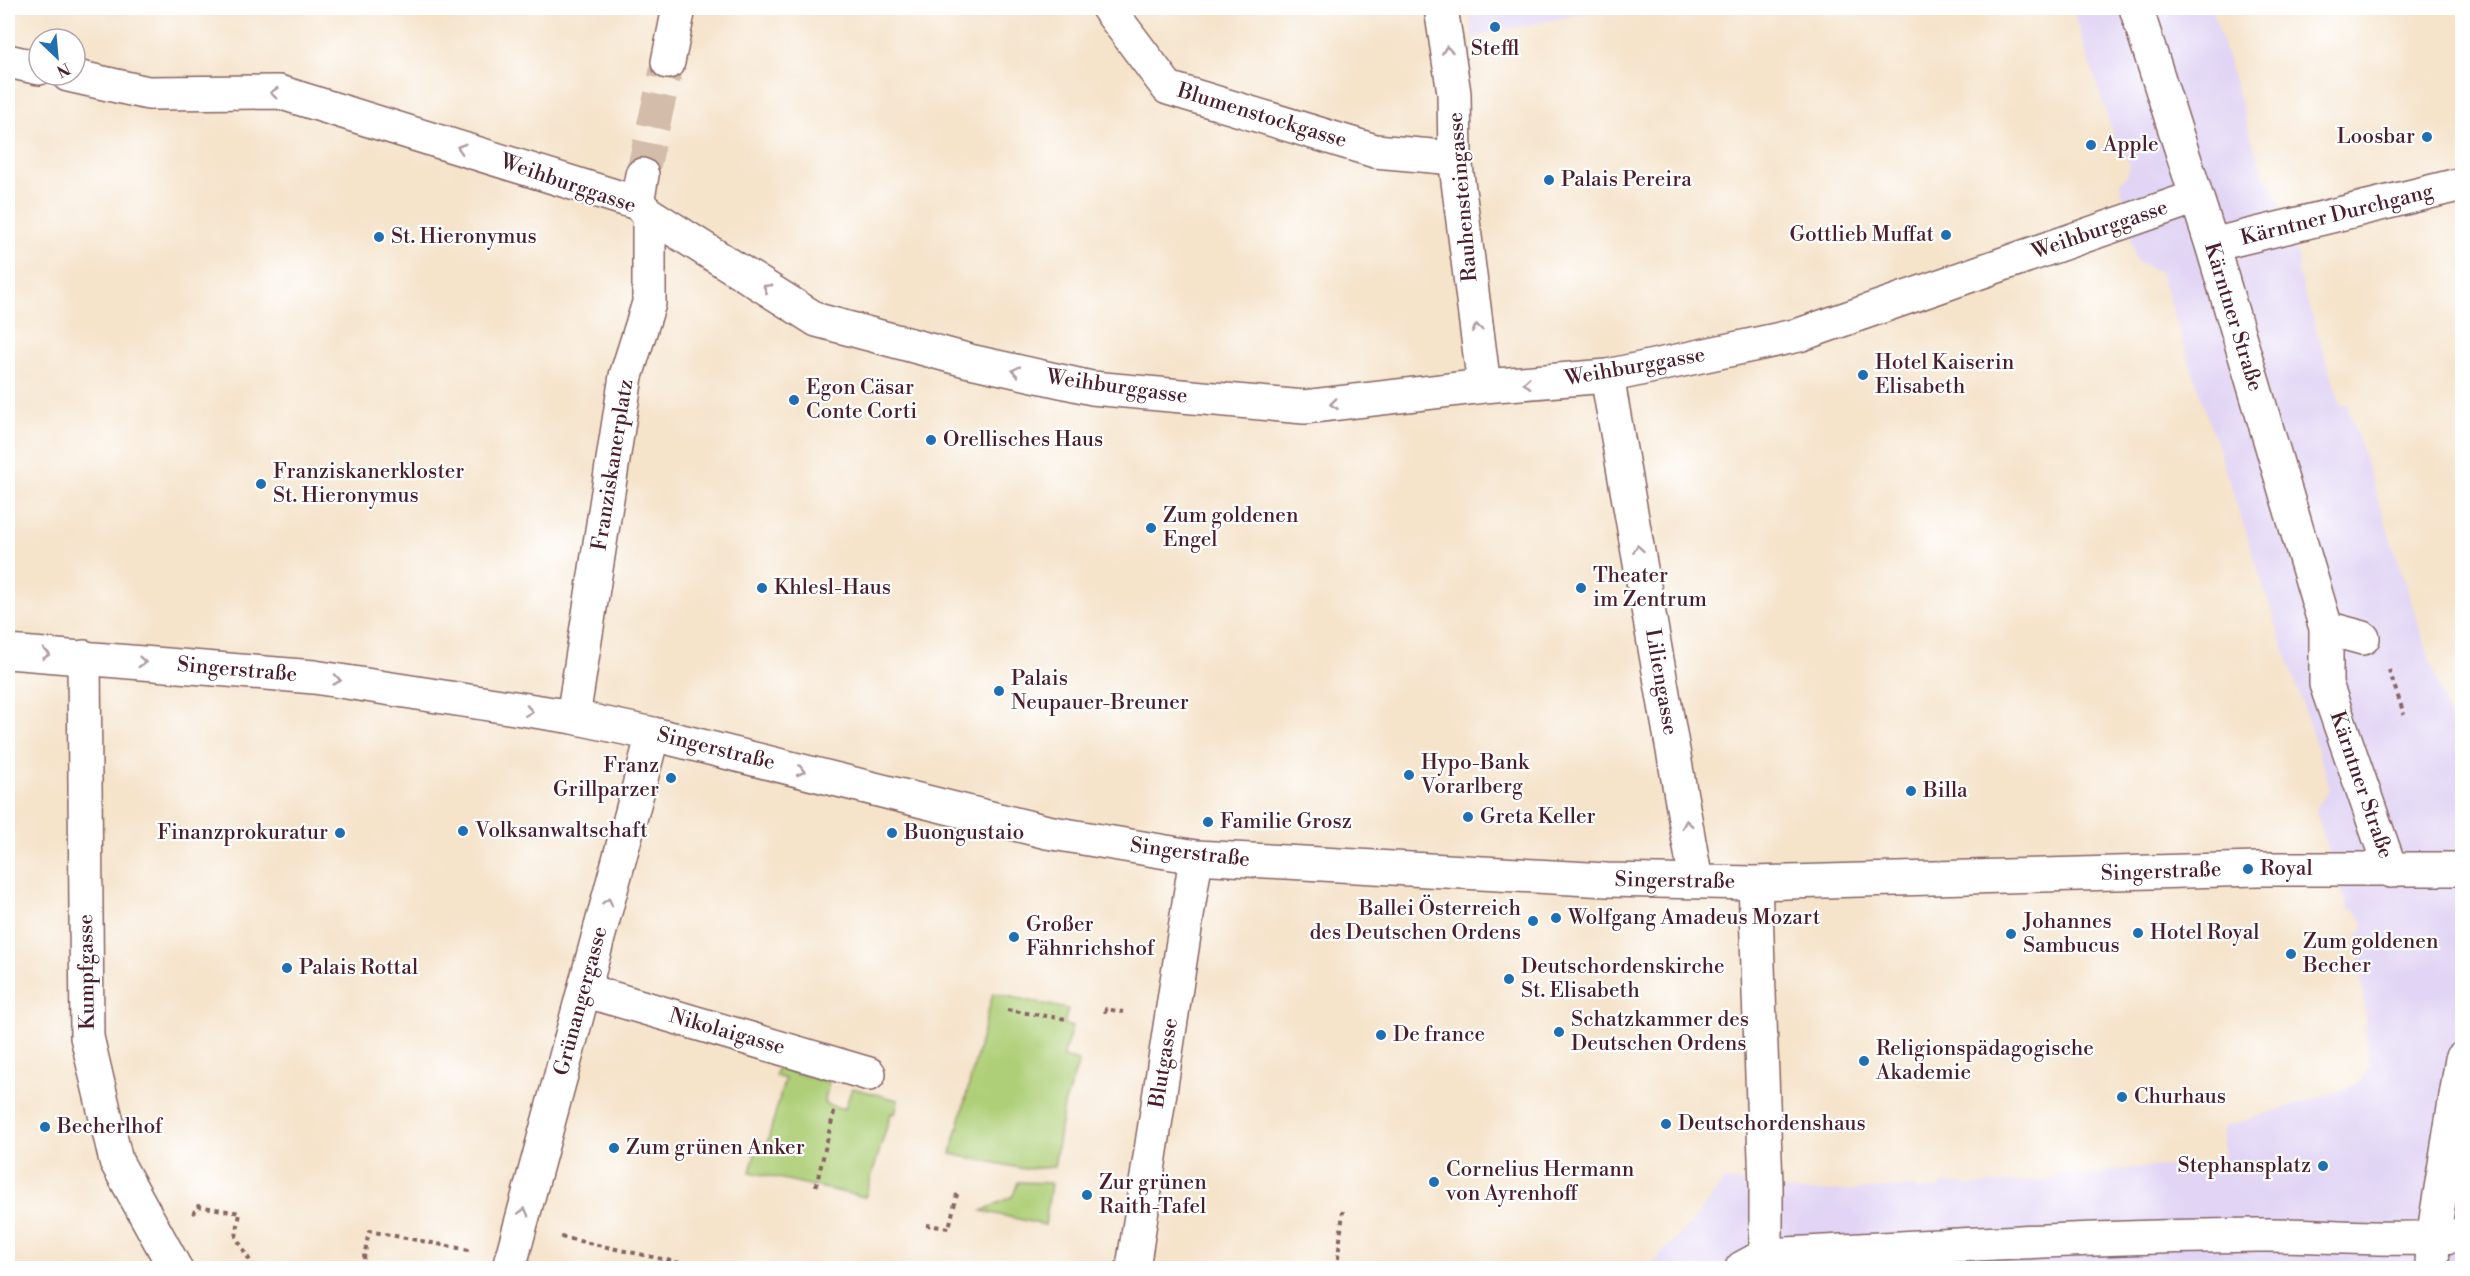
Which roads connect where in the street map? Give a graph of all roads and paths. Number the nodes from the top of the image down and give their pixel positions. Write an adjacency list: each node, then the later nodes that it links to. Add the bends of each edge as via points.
1 (679, 8): 6 (street)
2 (1108, 8): 9 (street, Blumenstockgasse, via 1168,88 1375,151)
3 (1441, 8): 9 (street, Rauhensteingasse, one-way to 3, via 1454,93)
4 (2136, 8): 12 (street, Kärntner Straße)
5 (8, 61): 7 (street)
6 (668, 62)
7 (27, 65)
8 (87, 79): 11 (street, Weihburggasse, one-way to 8, via 279,92 148,93)
9 (1455, 158): 15 (street, Rauhensteingasse, one-way to 9)
10 (2463, 184): 13 (street, Kärntner Durchgang)
11 (643, 197): 15 (street, Weihburggasse, one-way to 11, via 1304,407 1092,388 970,361 817,320); 21 (street, Franziskanerplatz, via 649,303 626,376)
12 (2196, 197): 13 (street, Kärntner Straße); 14 (street, Weihburggasse, via 1799,335)
13 (2212, 245): 16 (street, Kärntner Straße)
14 (1607, 376): 15 (street, Weihburggasse, one-way to 15); 26 (street, Liliengasse, one-way to 14)
15 (1484, 386)
16 (2326, 628): 17 (street); 25 (street, Kärntner Straße, via 2326,684)
17 (2374, 648): 20 (path)
18 (8, 652): 19 (street, Singerstraße, one-way to 19)
19 (84, 657): 21 (street, Singerstraße, one-way to 21, via 314,677); 46 (street, Kumpfgasse, via 87,1037 116,1161)
20 (2403, 714)
21 (573, 717): 22 (street, Singerstraße)
22 (653, 734): 23 (street, Singerstraße, one-way to 23, via 1047,832); 28 (street, Grünangergasse, one-way to 22)
23 (1197, 857): 26 (street, Singerstraße); 52 (street, Blutgasse)
24 (2463, 869): 25 (street, Singerstraße)
25 (2391, 871): 27 (street, Singerstraße, via 2258,869)
26 (1696, 882): 27 (street, Singerstraße)
27 (1755, 883): 44 (street, via 1766,1185)
28 (584, 990): 34 (street, Nikolaigasse); 49 (street, Grünangergasse, one-way to 28)
29 (1007, 1010): 32 (path)
30 (1105, 1012): 31 (path)
31 (1123, 1012)
32 (1066, 1019)
33 (2461, 1068): 42 (street)
34 (869, 1074)
35 (836, 1107): 36 (path)
36 (816, 1186)
37 (957, 1194): 40 (path, via 949,1228)
38 (1343, 1211): 53 (path)
39 (188, 1220): 47 (path, via 198,1206 240,1213 236,1237 253,1266)
40 (926, 1225)
41 (572, 1239): 50 (path)
42 (2443, 1247): 44 (street, via 2259,1235 1968,1244)
43 (475, 1251): 48 (path, via 369,1231)
44 (1754, 1262)
45 (852, 1265): 51 (path)
46 (175, 1269)
47 (268, 1269)
48 (362, 1269)
49 (509, 1269)
50 (703, 1269)
51 (864, 1269)
52 (1133, 1269)
53 (1336, 1269)

